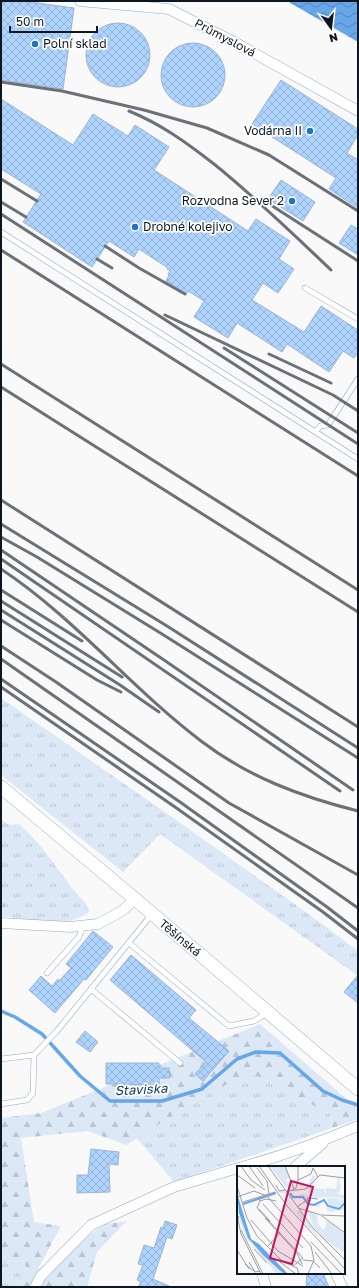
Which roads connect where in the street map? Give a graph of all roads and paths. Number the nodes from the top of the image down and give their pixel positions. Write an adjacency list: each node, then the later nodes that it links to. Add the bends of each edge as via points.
1 (80, 1): 2 (street, Průmyslová, via 170,9)
2 (358, 111)
3 (1, 232): 7 (lane)
4 (305, 288): 5 (lane)
5 (358, 319)
6 (358, 379): 7 (lane, via 328,425 320,426)
7 (316, 431): 8 (lane)
8 (358, 459)
9 (1, 788): 10 (main road, Těšínská)
10 (135, 899): 11 (main road, Těšínská); 13 (street, via 98,924)
11 (152, 914): 14 (lane); 17 (main road, Těšínská)
12 (1, 923): 13 (street)
13 (84, 926): 15 (lane, via 80,937)
14 (129, 943): 16 (lane); 17 (lane, via 229,1026 254,1021)
15 (47, 973)
16 (91, 989): 18 (lane); 20 (lane)
17 (268, 1012): 21 (main road, Těšínská)
18 (34, 1055): 19 (lane); 22 (lane, via 33,1093 27,1100)
19 (1, 1059)
20 (180, 1063)
21 (358, 1089)
22 (1, 1104)
23 (358, 1126): 24 (street)
24 (328, 1139): 25 (street); 26 (street)
25 (246, 1166)
26 (296, 1166)
27 (237, 1168): 30 (street, via 174,1187 91,1225 41,1276)
28 (262, 1274): 31 (street)
29 (336, 1274): 32 (street)
30 (35, 1287)
31 (266, 1287)
32 (342, 1287)

